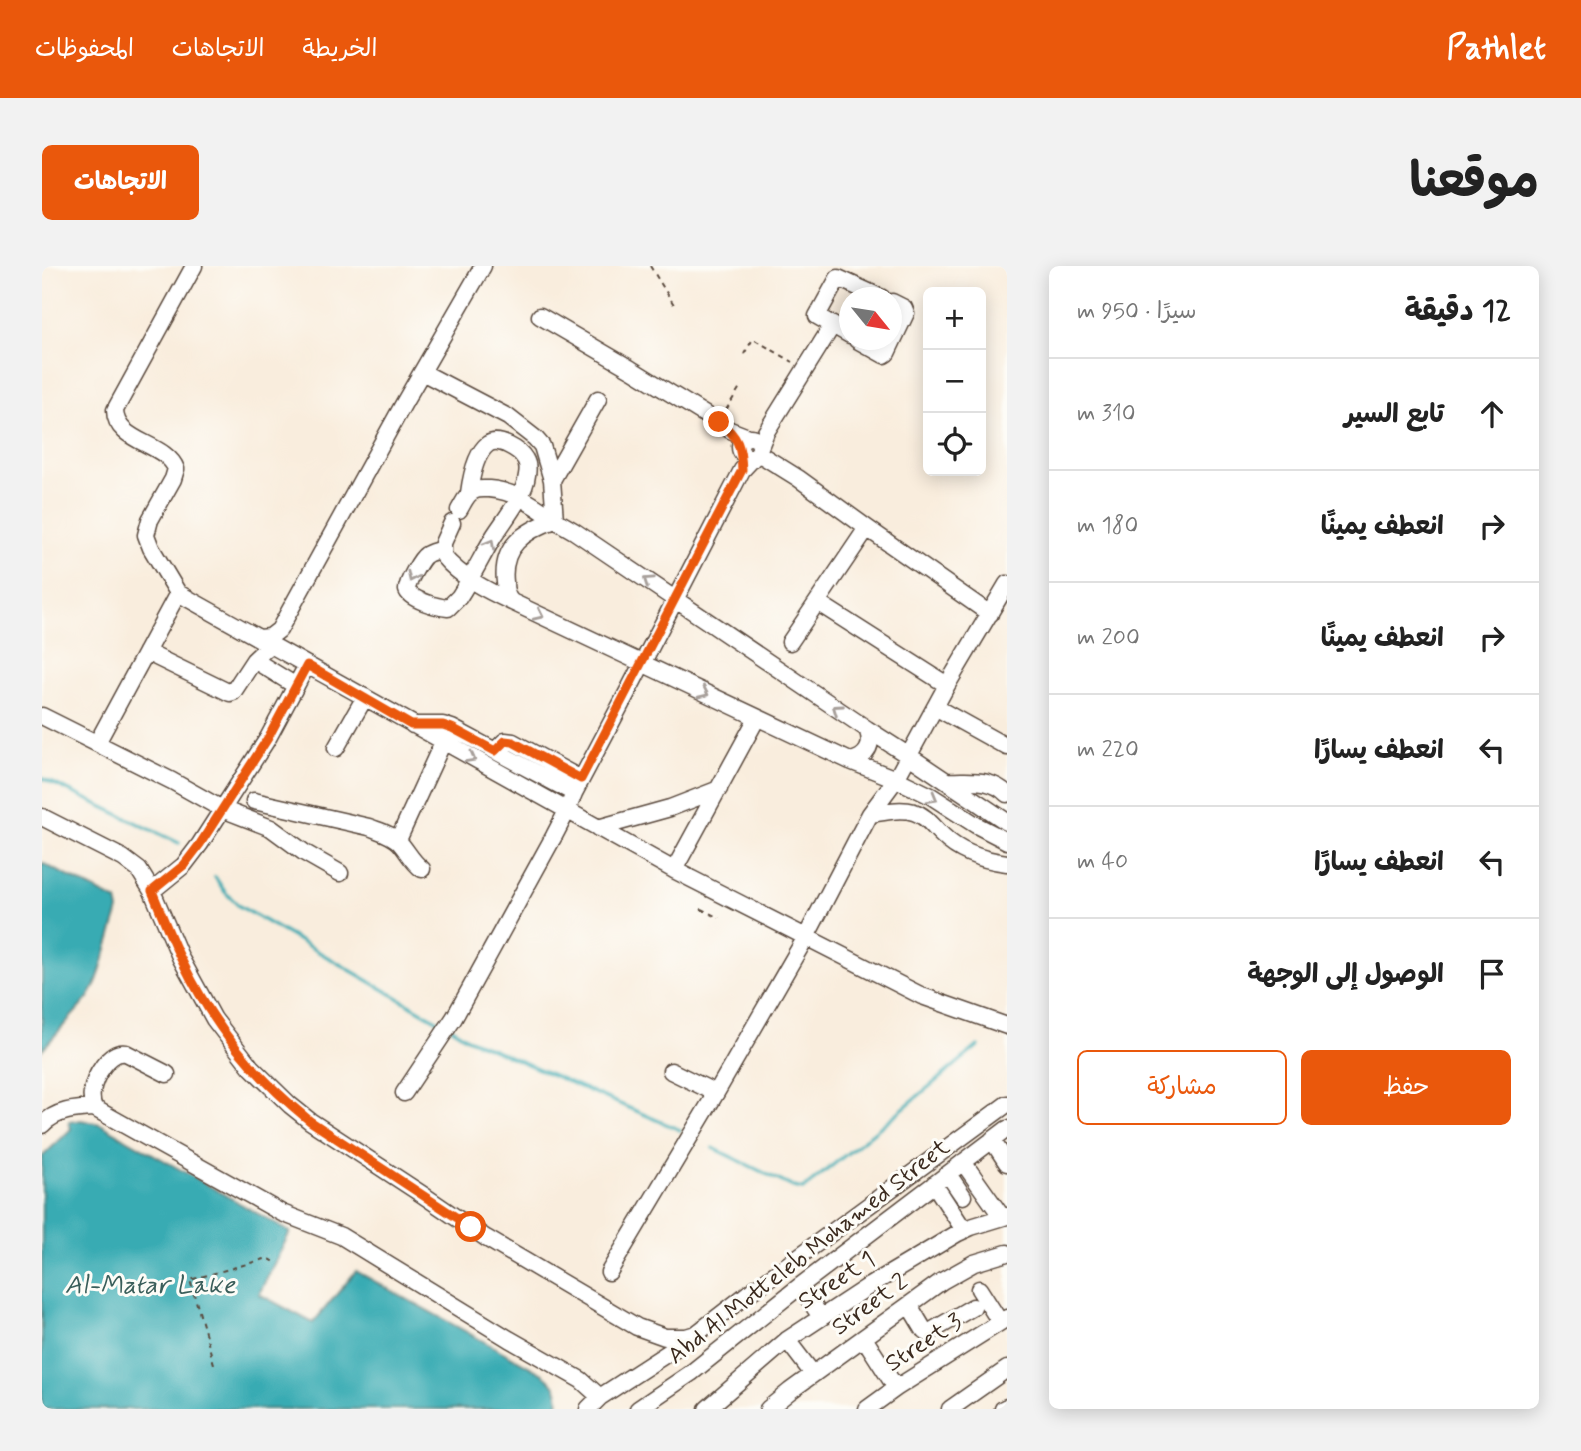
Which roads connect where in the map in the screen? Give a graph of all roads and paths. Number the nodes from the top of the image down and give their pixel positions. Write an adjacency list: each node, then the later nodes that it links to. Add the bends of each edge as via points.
1 (194, 266): 28 (street, via 115,410 118,423 128,433 169,457 176,469 146,535)
2 (482, 266): 15 (street)
3 (650, 266): 5 (path)
4 (858, 287): 7 (street, via 838,278 817,314)
5 (676, 308)
6 (540, 316): 18 (street)
7 (832, 326): 8 (street); 14 (street)
8 (839, 330)
9 (780, 348): 12 (path)
10 (875, 350): 11 (street, via 884,355)
11 (889, 350)
12 (778, 352): 13 (path, via 753,339); 14 (path)
13 (744, 354)
14 (806, 369): 19 (street)
15 (422, 372): 20 (street, via 508,418 535,438 544,450); 34 (street)
16 (740, 387): 18 (path)
17 (598, 399): 20 (street)
18 (725, 426): 19 (street)
19 (753, 443): 24 (street); 29 (street)
20 (552, 480): 23 (street)
21 (469, 493): 22 (street, via 487,489); 22 (street, via 486,446 500,442 525,459 527,478); 25 (street)
22 (520, 496): 23 (street); 26 (street, one-way to 22)
23 (555, 520): 29 (street, one-way to 23); 30 (street, via 529,531 510,549 504,572)
24 (866, 528): 31 (street); 32 (street)
25 (442, 549): 26 (street, via 447,561); 26 (street, one-way to 26, via 423,557 407,584 410,594 432,606 448,608)
26 (471, 579): 30 (street)
27 (1007, 584): 32 (street)
28 (178, 593): 34 (street); 35 (street)
29 (675, 599): 37 (street); 46 (street, one-way to 29)
30 (512, 602): 37 (street, one-way to 37)
31 (817, 602): 33 (street); 39 (street)
32 (990, 614): 39 (street)
33 (790, 642)
34 (270, 645): 36 (street); 38 (street)
35 (146, 652): 36 (street, via 229,693); 48 (street)
36 (254, 660): 40 (street)
37 (642, 664): 44 (street, one-way to 44); 55 (street)
38 (307, 665): 40 (street); 41 (street)
39 (947, 685): 42 (street)
40 (296, 686): 59 (street)
41 (365, 697): 45 (street); 50 (street)
42 (935, 707): 49 (street); 51 (street)
43 (42, 716): 48 (street)
44 (757, 718): 52 (street); 56 (street)
45 (411, 725): 47 (street); 55 (street, via 452,728)
46 (867, 729): 51 (street); 52 (street, via 868,750)
47 (443, 742): 60 (street, one-way to 60); 66 (street)
48 (97, 743): 59 (street)
49 (1007, 747)
50 (336, 748)
51 (909, 756): 53 (street); 54 (street)
52 (849, 761): 53 (street)
53 (896, 779): 61 (street); 65 (street, one-way to 65)
54 (946, 781): 57 (street, via 983,781); 63 (street)
55 (577, 786): 60 (street)
56 (719, 789): 64 (street); 70 (street)
57 (1007, 794)
58 (254, 801): 66 (street, via 369,827)
59 (222, 809): 71 (street, via 271,828); 72 (street, via 184,865)
60 (567, 811): 64 (street); 79 (street, via 454,1018)
61 (870, 814): 68 (street, via 913,812 958,848); 75 (street)
62 (42, 817): 72 (street, via 131,863)
63 (1001, 818): 65 (street)
64 (598, 828): 70 (street)
65 (986, 830): 67 (street)
66 (398, 840): 69 (street)
67 (1007, 841)
68 (1007, 863)
69 (422, 869)
70 (674, 870): 75 (street)
71 (340, 873)
72 (152, 891): 102 (street, via 181,959 214,1019 251,1067 290,1105 486,1238 637,1326 665,1337)
73 (701, 909): 74 (path)
74 (719, 918)
75 (806, 937): 76 (street, via 922,996); 80 (street)
76 (1007, 1026)
77 (671, 1071): 80 (street)
78 (167, 1074): 82 (street, via 119,1052 94,1082)
79 (404, 1093)
80 (716, 1093): 95 (street)
81 (1007, 1104): 102 (street)
82 (94, 1108): 83 (street, via 61,1112); 111 (street, via 282,1213 341,1236 581,1380)
83 (42, 1125)
84 (1007, 1129): 85 (street, Abd Al Motteleb Mohamed Street)
85 (992, 1140): 86 (street, Abd Al Motteleb Mohamed Street); 87 (street)
86 (963, 1162): 88 (street, Abd Al Motteleb Mohamed Street); 91 (street)
87 (1007, 1163)
88 (948, 1174): 89 (street, Abd Al Motteleb Mohamed Street); 90 (street)
89 (934, 1184): 92 (street); 96 (street, Abd Al Motteleb Mohamed Street)
90 (963, 1196)
91 (1004, 1217): 92 (street, Street 1)
92 (964, 1230): 100 (street, Street 1)
93 (1007, 1252): 98 (street, Street 2, via 974,1263)
94 (275, 1262): 106 (path, via 268,1258 190,1280)
95 (609, 1272)
96 (800, 1286): 100 (street); 108 (street, Abd Al Motteleb Mohamed Street)
97 (979, 1289): 101 (street)
98 (909, 1305): 99 (street, via 928,1333); 103 (street, Street 2)
99 (973, 1307)
100 (821, 1317): 104 (street, Street 1)
101 (1003, 1320): 110 (street, Street 3)
102 (696, 1334): 105 (street)
103 (864, 1338): 109 (street, Street 2); 110 (street)
104 (788, 1340): 109 (street); 114 (street, Street 1)
105 (676, 1347): 108 (street); 111 (street)
106 (214, 1364)
107 (1007, 1369): 117 (street)
108 (691, 1373): 113 (street, Abd Al Motteleb Mohamed Street)
109 (813, 1374): 115 (street, Street 2)
110 (896, 1388): 116 (street, Street 3)
111 (600, 1397): 112 (street)
112 (588, 1409)
113 (638, 1409)
114 (707, 1409)
115 (768, 1409)
116 (867, 1409)
117 (950, 1409)

